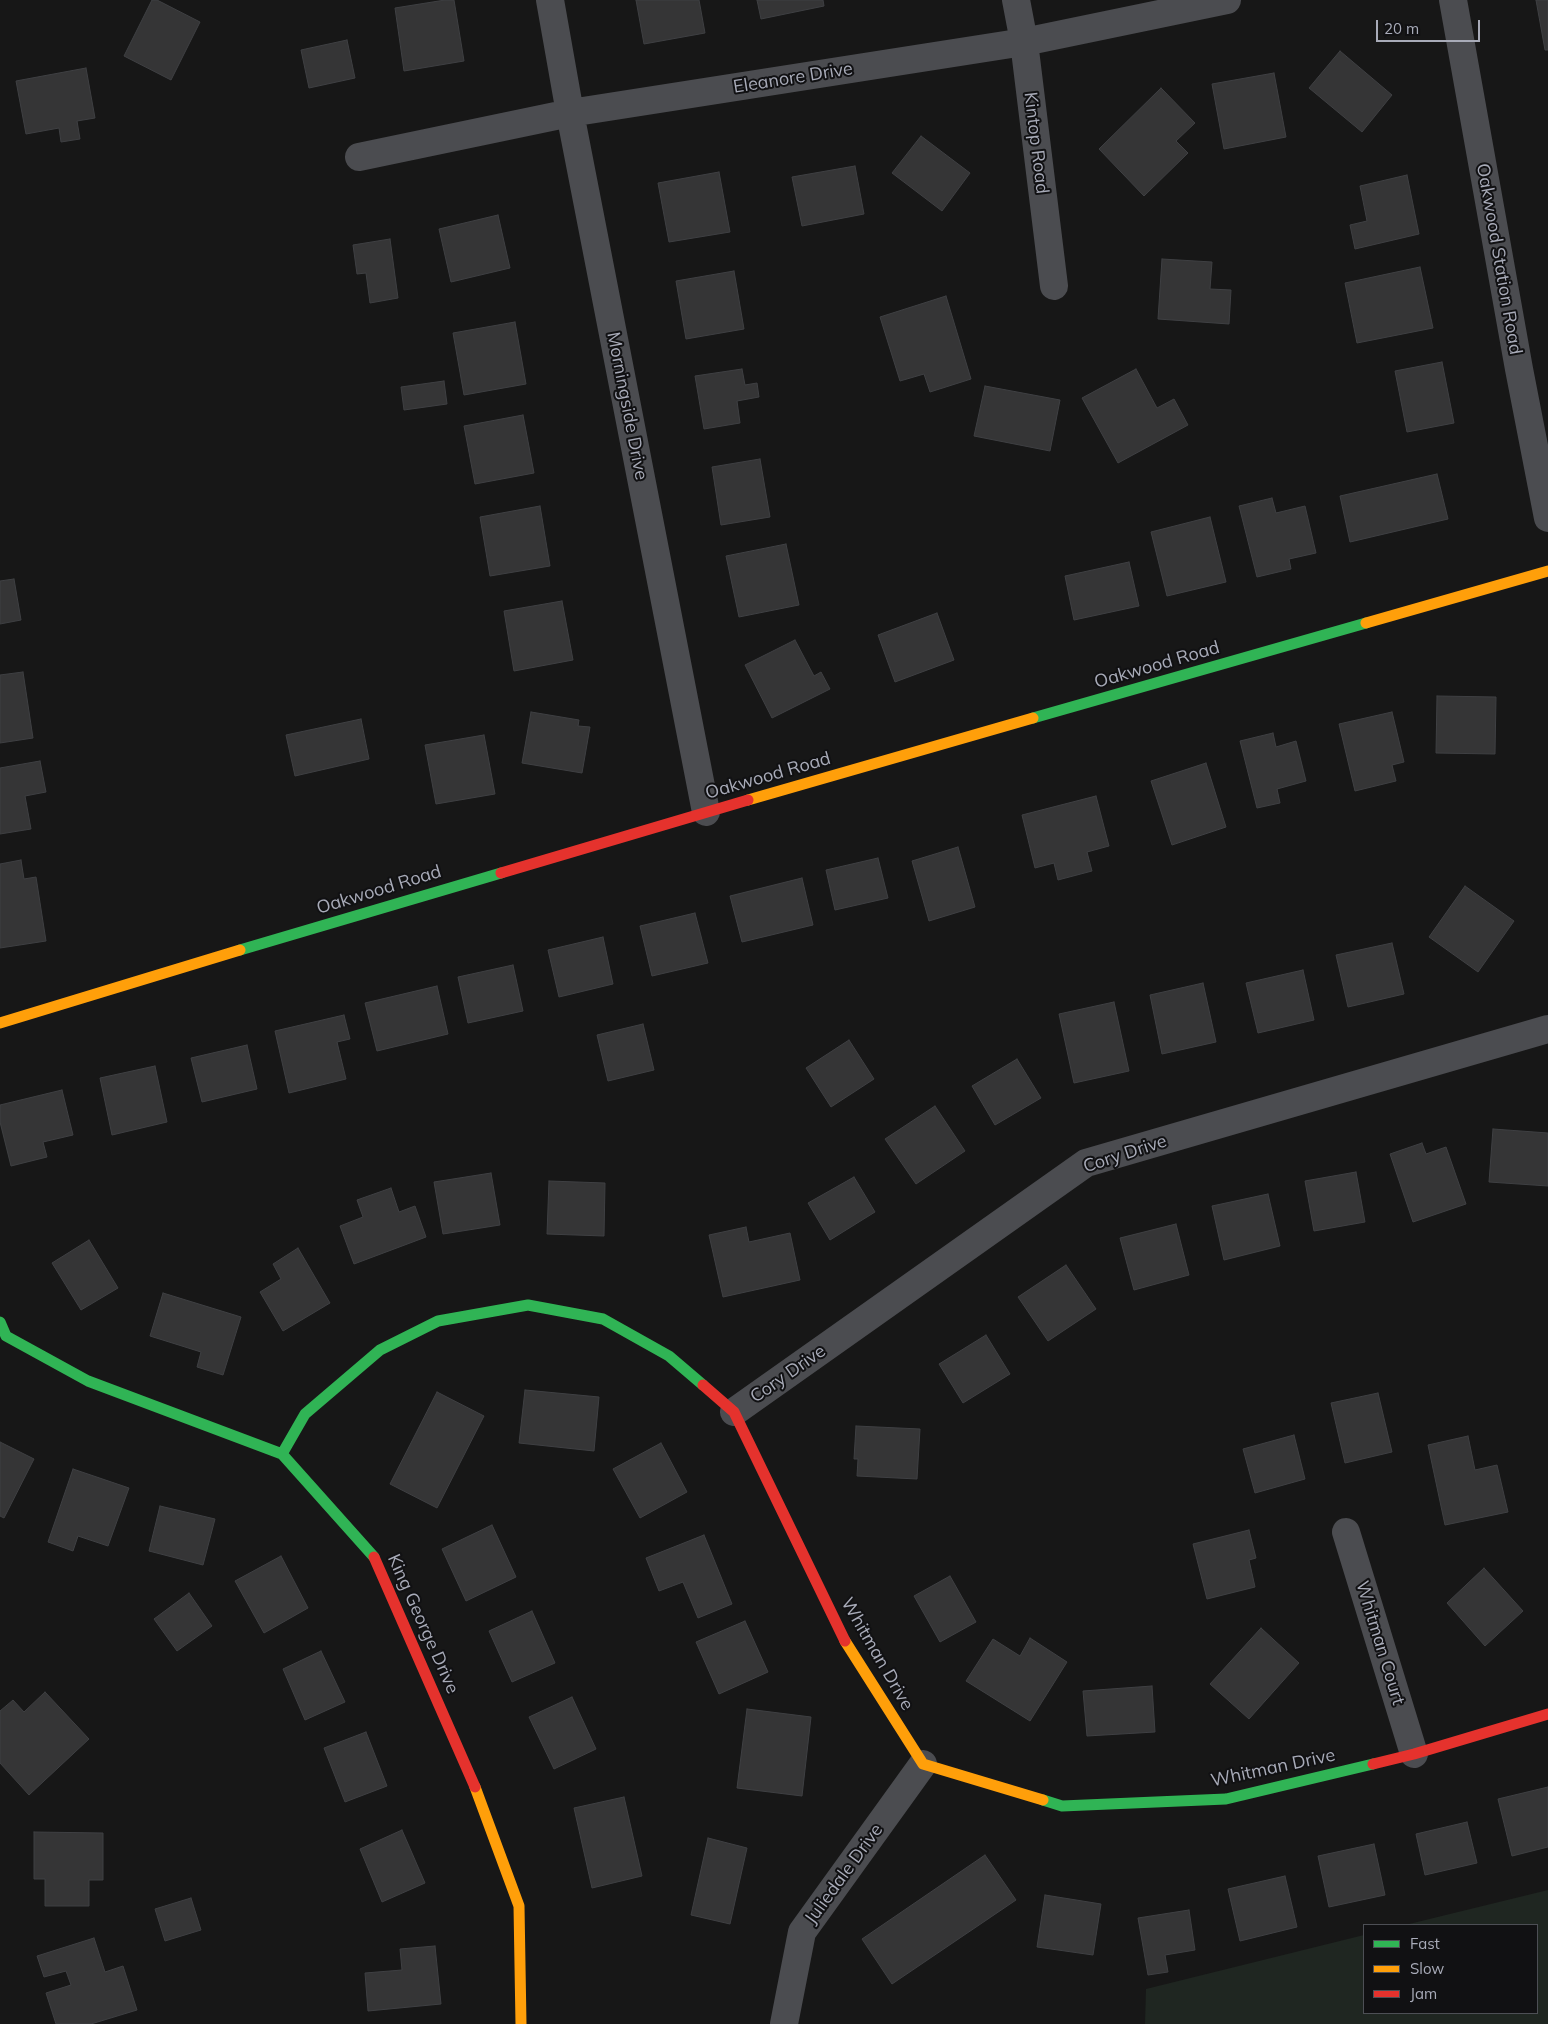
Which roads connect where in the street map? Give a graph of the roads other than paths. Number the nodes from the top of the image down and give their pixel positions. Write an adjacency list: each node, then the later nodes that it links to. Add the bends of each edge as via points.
1 (550, 0): 6 (street, Morningside Drive)
2 (1016, 0): 5 (street, Kintop Road)
3 (1227, 0): 5 (street, Eleanore Drive)
4 (1453, 0): 9 (street, Oakwood Station Road)
5 (1024, 42): 6 (street, Eleanore Drive); 8 (street, Kintop Road)
6 (570, 113): 7 (street, Eleanore Drive); 11 (street, Morningside Drive)
7 (359, 157)
8 (1054, 286)
9 (1548, 518)
10 (1548, 571): 11 (street, Oakwood Road)
11 (706, 812): 12 (street, Oakwood Road)
12 (0, 1023)
13 (1548, 1029): 15 (street, Cory Drive, via 1086,1163)
14 (0, 1322): 16 (street, King George Drive, via 6,1336 88,1381)
15 (734, 1412): 16 (street, Whitman Drive, via 669,1356 603,1319 528,1305 438,1321 380,1350 305,1414); 20 (street, Whitman Drive, via 845,1642)
16 (282, 1454): 21 (street, King George Drive, via 372,1554 469,1770 519,1906)
17 (1346, 1532): 19 (street, Whitman Court)
18 (1548, 1714): 19 (street, Whitman Drive)
19 (1414, 1754): 20 (street, Whitman Drive, via 1226,1799 1062,1806)
20 (923, 1764): 22 (street, Juliedale Drive, via 802,1932)
21 (520, 2024)
22 (784, 2024)

